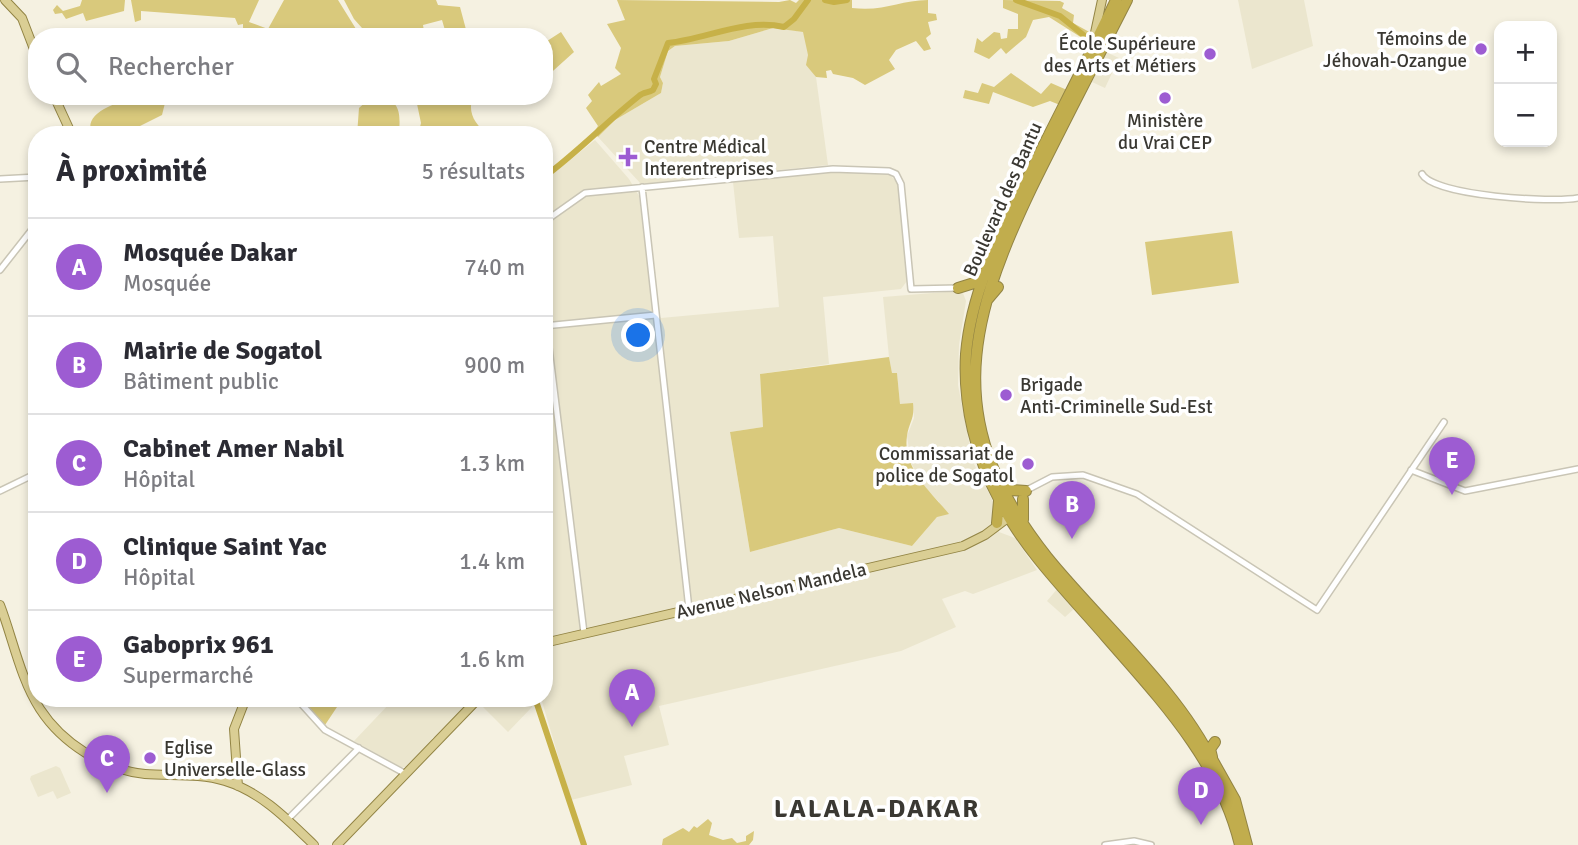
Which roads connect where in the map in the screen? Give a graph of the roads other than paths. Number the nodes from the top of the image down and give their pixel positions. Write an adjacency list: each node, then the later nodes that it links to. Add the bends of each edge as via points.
1 (7, 0): 5 (main road)
2 (1102, 0): 6 (main road)
3 (1116, 0): 6 (highway, Boulevard des Bantu)
4 (1126, 0): 16 (highway, Boulevard des Bantu)
5 (28, 34)
6 (1089, 54): 16 (highway, Boulevard des Bantu, via 1020,192)
7 (58, 105): 8 (main road)
8 (68, 126)
9 (1422, 174): 13 (street, via 1430,182 1453,189 1547,201)
10 (28, 177): 11 (street)
11 (0, 179)
12 (642, 187): 14 (street, via 583,194); 18 (street, via 833,169 892,172 901,184 912,290); 21 (street)
13 (1578, 198)
14 (553, 216)
15 (28, 234): 17 (street)
16 (992, 267): 18 (highway, via 974,283); 19 (highway, Boulevard des Bantu); 19 (highway, via 1000,283); 20 (highway, Boulevard des Bantu)
17 (0, 270)
18 (958, 288): 20 (highway, via 970,295)
19 (984, 303): 28 (highway, Boulevard des Bantu, via 974,351 974,388 979,423)
20 (974, 314): 31 (highway, Boulevard des Bantu, via 967,351 968,408)
21 (656, 315): 22 (street); 36 (street)
22 (553, 325)
23 (553, 389): 37 (street)
24 (1444, 422): 25 (street)
25 (1410, 470): 26 (street, via 1456,489 1487,488); 30 (street, via 1317,610 1129,491 1083,475 1052,477)
26 (1578, 470)
27 (28, 477): 29 (street)
28 (999, 481): 30 (highway, via 1011,490); 34 (highway, Boulevard des Bantu)
29 (0, 491)
30 (1027, 493): 34 (highway)
31 (999, 501): 32 (highway, Boulevard des Bantu); 33 (highway)
32 (1008, 515): 33 (main road, Avenue Nelson Mandela); 34 (highway, Boulevard des Bantu)
33 (997, 525): 34 (highway); 36 (main road, Avenue Nelson Mandela, via 963,546)
34 (1021, 529): 44 (highway, Boulevard des Bantu); 46 (highway, Boulevard des Bantu, via 1182,715)
35 (0, 605): 39 (main road)
36 (689, 609): 37 (main road, Avenue Nelson Mandela)
37 (584, 633): 38 (main road, Avenue Nelson Mandela)
38 (553, 641)
39 (28, 685)
40 (41, 707): 48 (main road, via 80,749 117,767)
41 (243, 707): 48 (main road, via 234,729)
42 (304, 707): 45 (street, via 321,727)
43 (470, 707): 47 (main road)
44 (1185, 730): 46 (highway, Boulevard des Bantu); 54 (highway, via 1219,797)
45 (359, 748): 47 (street); 49 (street)
46 (1212, 757): 55 (highway)
47 (406, 774): 51 (main road)
48 (236, 780): 49 (main road)
49 (288, 819): 50 (main road)
50 (314, 845)
51 (337, 845)
52 (1105, 845): 53 (street, via 1134,841)
53 (1151, 845)
54 (1234, 845)
55 (1243, 845)

